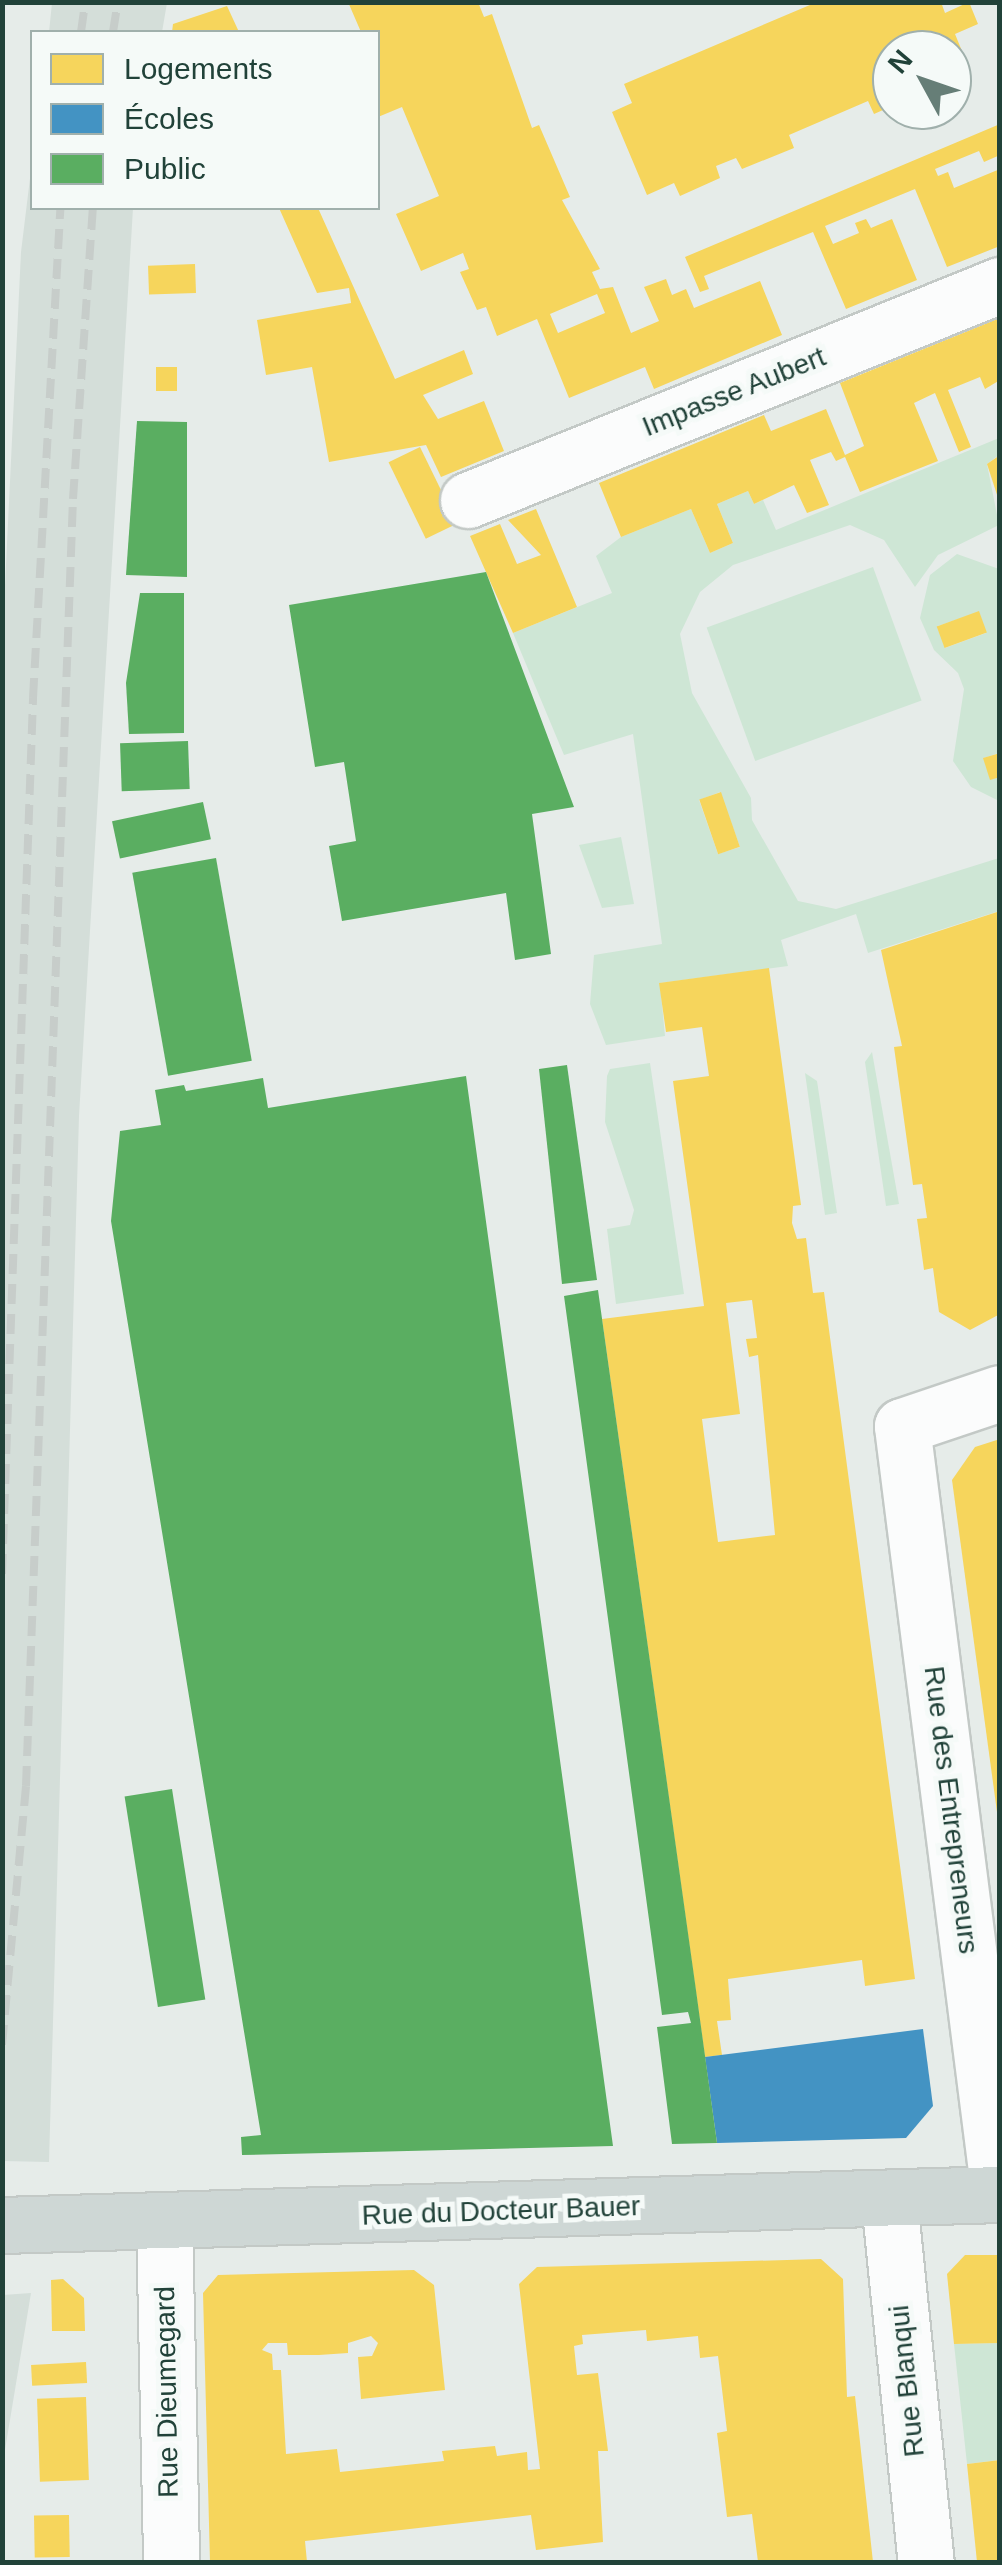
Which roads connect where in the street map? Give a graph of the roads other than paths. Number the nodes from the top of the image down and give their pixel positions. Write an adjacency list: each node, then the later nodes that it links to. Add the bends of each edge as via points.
1 (1000, 285): 2 (street, Impasse Aubert)
2 (468, 500)
3 (1000, 1393): 4 (street, Rue des Entrepreneurs, via 902,1426)
4 (999, 2194): 5 (main road, Rue du Docteur Bauer)
5 (889, 2200): 6 (main road, Rue du Docteur Bauer); 9 (street, Rue Blanqui)
6 (164, 2221): 7 (main road, Rue du Docteur Bauer); 8 (street, Rue Dieumegard)
7 (2, 2225)
8 (170, 2562)
9 (926, 2562)

